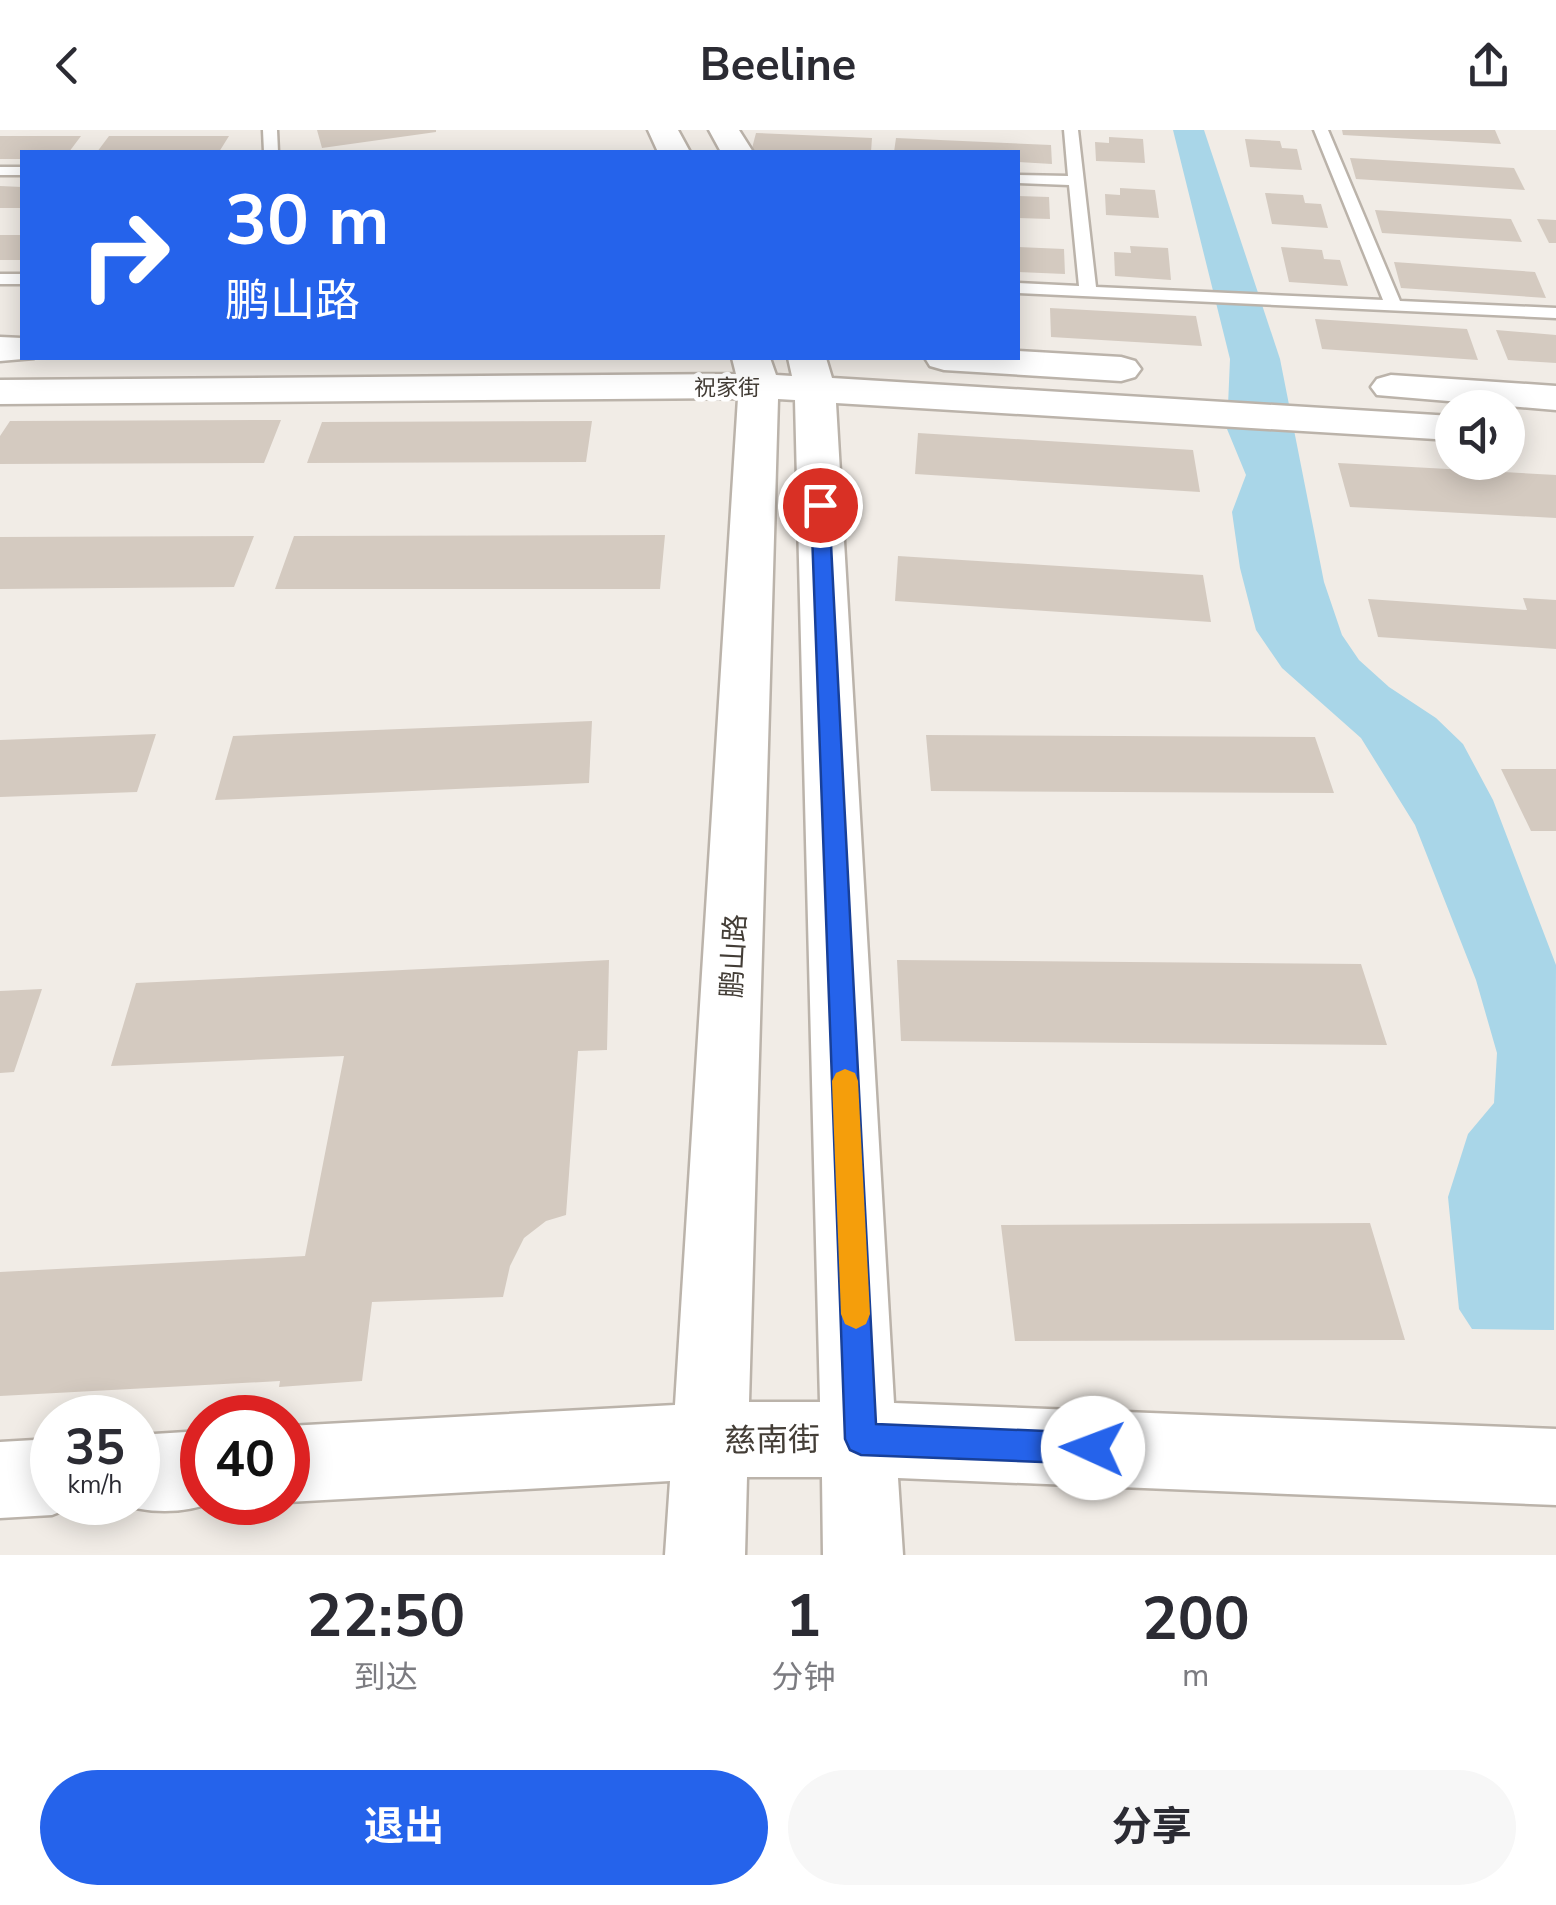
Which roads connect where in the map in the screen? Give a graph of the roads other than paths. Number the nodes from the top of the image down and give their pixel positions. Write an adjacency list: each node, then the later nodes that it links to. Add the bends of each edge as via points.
1 (1072, 130): 4 (lane)
2 (1322, 130): 7 (lane)
3 (1020, 179): 4 (lane)
4 (1076, 181): 6 (lane)
5 (1020, 288): 6 (lane)
6 (1088, 291): 7 (lane)
7 (1393, 303): 8 (lane)
8 (1556, 313)
9 (975, 360): 11 (street)
10 (783, 372): 13 (street, 祝家街); 15 (street, 祝家街); 18 (street); 19 (street, 鹏山路)
11 (1162, 372)
12 (1359, 385): 14 (street)
13 (0, 392)
14 (1556, 398)
15 (1435, 427)
16 (1525, 433): 17 (street)
17 (1556, 434)
18 (861, 1439): 19 (street, 慈南街); 21 (street, 慈南街); 25 (street)
19 (710, 1441): 20 (street, 慈南街); 24 (street, 鹏山路)
20 (310, 1463)
21 (1556, 1467)
22 (30, 1479): 23 (street)
23 (0, 1480)
24 (706, 1555)
25 (863, 1555)

